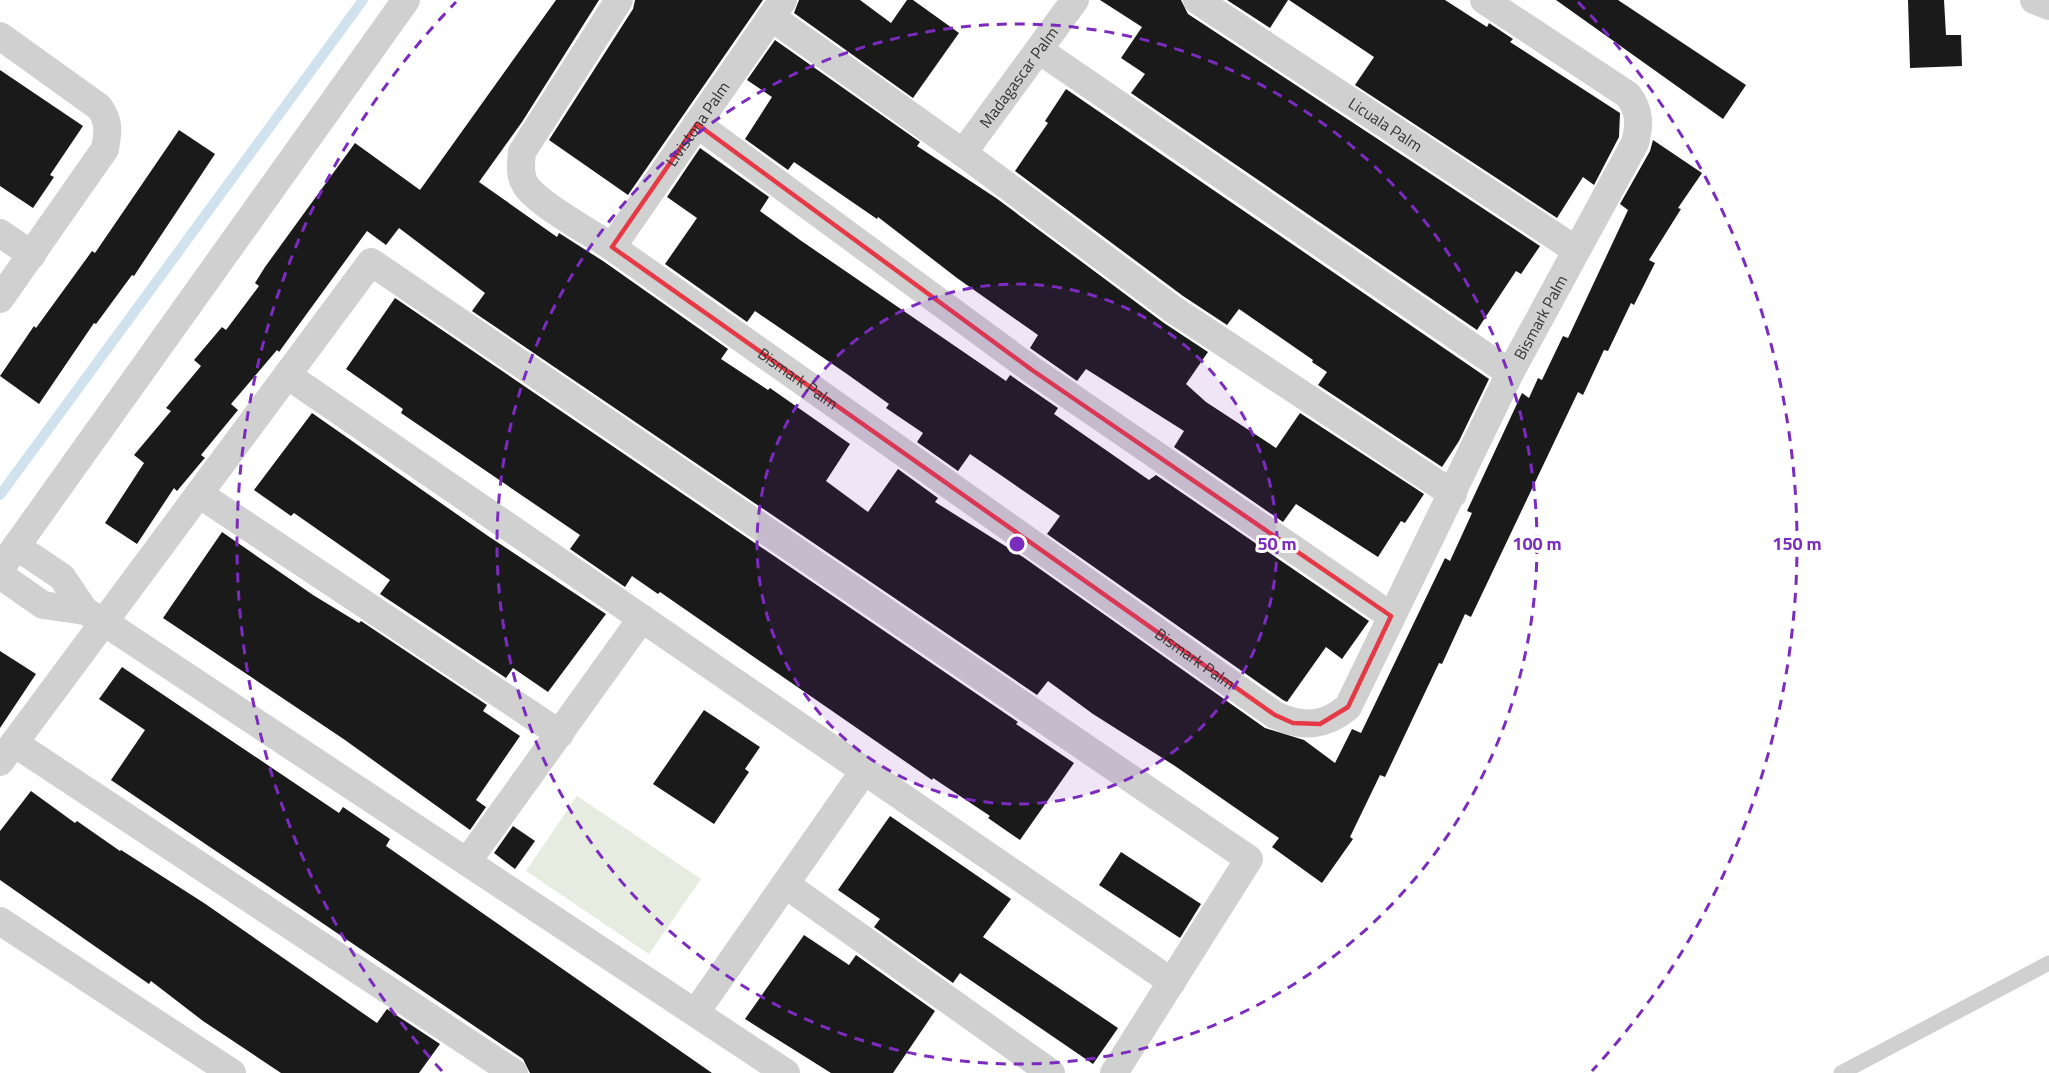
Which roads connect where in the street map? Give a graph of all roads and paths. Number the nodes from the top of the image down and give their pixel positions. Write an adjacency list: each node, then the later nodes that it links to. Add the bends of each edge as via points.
1 (406, 0): 22 (street)
2 (619, 0): 14 (street, Bismark Palm, via 522,152 520,169 525,184 537,197)
3 (1075, 0): 10 (street, Madagascar Palm)
4 (1197, 0): 15 (street, Licuala Palm)
5 (1484, 0): 15 (street, Bismark Palm, via 1628,95 1637,107 1635,143)
6 (2034, 0): 7 (street)
7 (2049, 6)
8 (777, 8): 11 (street, Livistona Palm); 12 (street)
9 (0, 36): 16 (street, via 94,103 107,118 105,149)
10 (1039, 50): 12 (street, Madagascar Palm); 18 (street)
11 (697, 124): 14 (street, Livistona Palm); 25 (street, via 1032,370)
12 (963, 153): 21 (street, via 1174,310)
13 (0, 233): 16 (street)
14 (612, 246): 25 (street, Bismark Palm, via 1275,715 1293,723 1320,724 1348,707)
15 (1576, 250): 18 (street, Bismark Palm)
16 (32, 255): 17 (street)
17 (0, 299)
18 (1510, 373): 21 (street, Bismark Palm)
19 (287, 375): 20 (street); 27 (street); 35 (street, via 371,262 1249,859)
20 (199, 494): 26 (street); 28 (street)
21 (1453, 494): 25 (street, Bismark Palm)
22 (16, 546): 23 (street); 26 (street, via 62,577)
23 (0, 569)
24 (0, 575): 26 (street, via 43,605)
25 (1391, 615)
26 (94, 616): 29 (street); 31 (street)
27 (642, 618): 28 (street); 30 (street)
28 (560, 734): 31 (street)
29 (7, 752): 38 (street)
30 (864, 771): 32 (street); 35 (street)
31 (467, 862): 36 (street)
32 (785, 884): 36 (street); 40 (street)
33 (0, 921): 37 (street)
34 (2049, 963): 42 (lane)
35 (1172, 982): 41 (street)
36 (696, 1012): 39 (street)
37 (232, 1073)
38 (514, 1073)
39 (786, 1073)
40 (1051, 1073)
41 (1114, 1073)
42 (1841, 1073)

